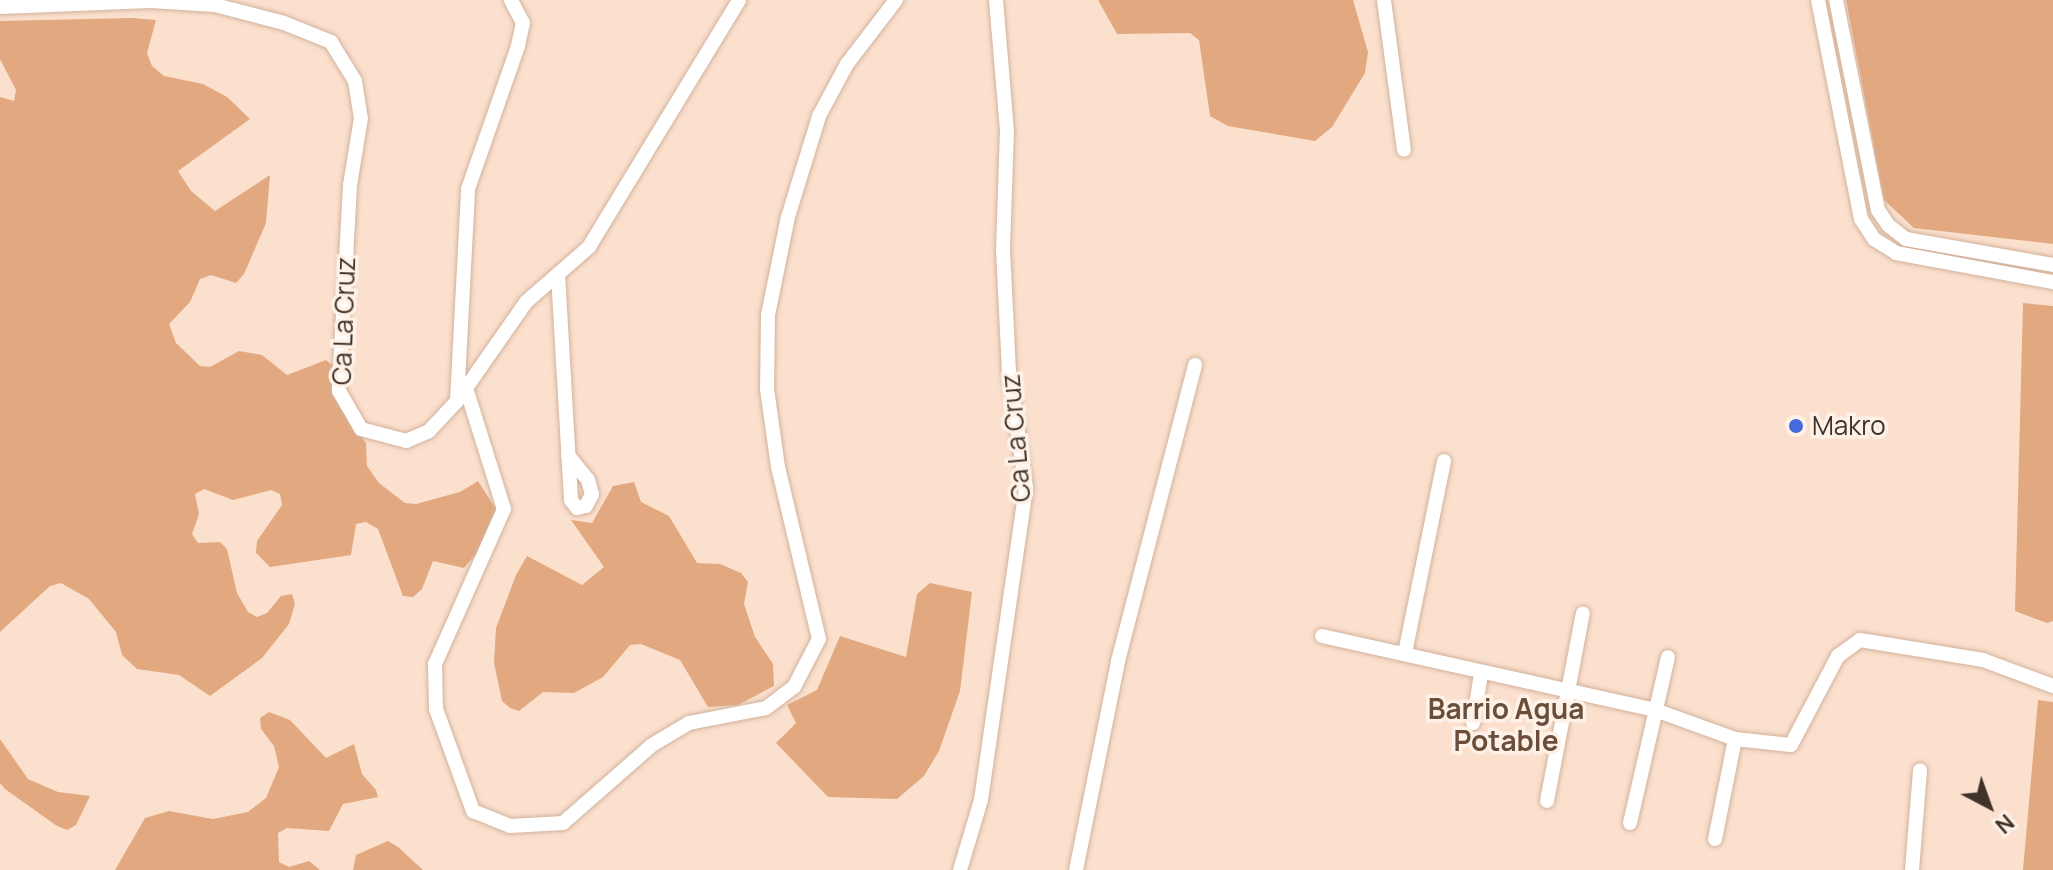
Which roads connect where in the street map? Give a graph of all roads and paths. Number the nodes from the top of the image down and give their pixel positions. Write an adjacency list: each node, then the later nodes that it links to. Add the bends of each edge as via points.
1 (511, 0): 15 (street, via 523,23 518,46 468,189)
2 (739, 0): 11 (street, Ca La Cruz, via 589,247)
3 (896, 0): 14 (street, via 847,64 819,116 788,217 768,315 767,389 778,467 819,639 794,687 766,708 689,723 652,745 563,823 510,826 473,811 436,709 435,664 504,509)
4 (996, 0): 32 (street, Ca La Cruz, via 1007,131 1003,250 1009,372 1026,487 989,753)
5 (1384, 0): 9 (street)
6 (1818, 0): 12 (street, via 1861,219 1874,239 1896,253)
7 (1836, 0): 10 (street, via 1878,210 1888,225 1906,239)
8 (0, 7): 15 (street, Ca La Cruz, via 151,1 215,5 331,42 355,81 361,118 350,185 339,391 347,413 361,429 406,441 429,431)
9 (1404, 150)
10 (2053, 265)
11 (558, 274): 14 (street, Ca La Cruz, via 526,302); 16 (street)
12 (2053, 282)
13 (1195, 365): 33 (street, via 1118,661)
14 (466, 388): 15 (street, Ca La Cruz)
15 (457, 401)
16 (568, 455)
17 (1444, 461): 20 (street)
18 (1583, 613): 24 (street)
19 (1322, 636): 20 (street)
20 (1405, 653): 22 (street)
21 (1668, 657): 25 (street)
22 (1481, 674): 24 (street); 26 (street)
23 (2053, 686): 27 (street, via 1983,660 1860,640 1838,656 1791,745)
24 (1569, 691): 25 (street); 29 (street)
25 (1655, 710): 27 (street); 30 (street)
26 (1473, 723)
27 (1735, 739): 31 (street)
28 (1920, 770): 34 (street)
29 (1547, 801)
30 (1630, 823)
31 (1715, 839)
32 (960, 870)
33 (1076, 870)
34 (1912, 870)

